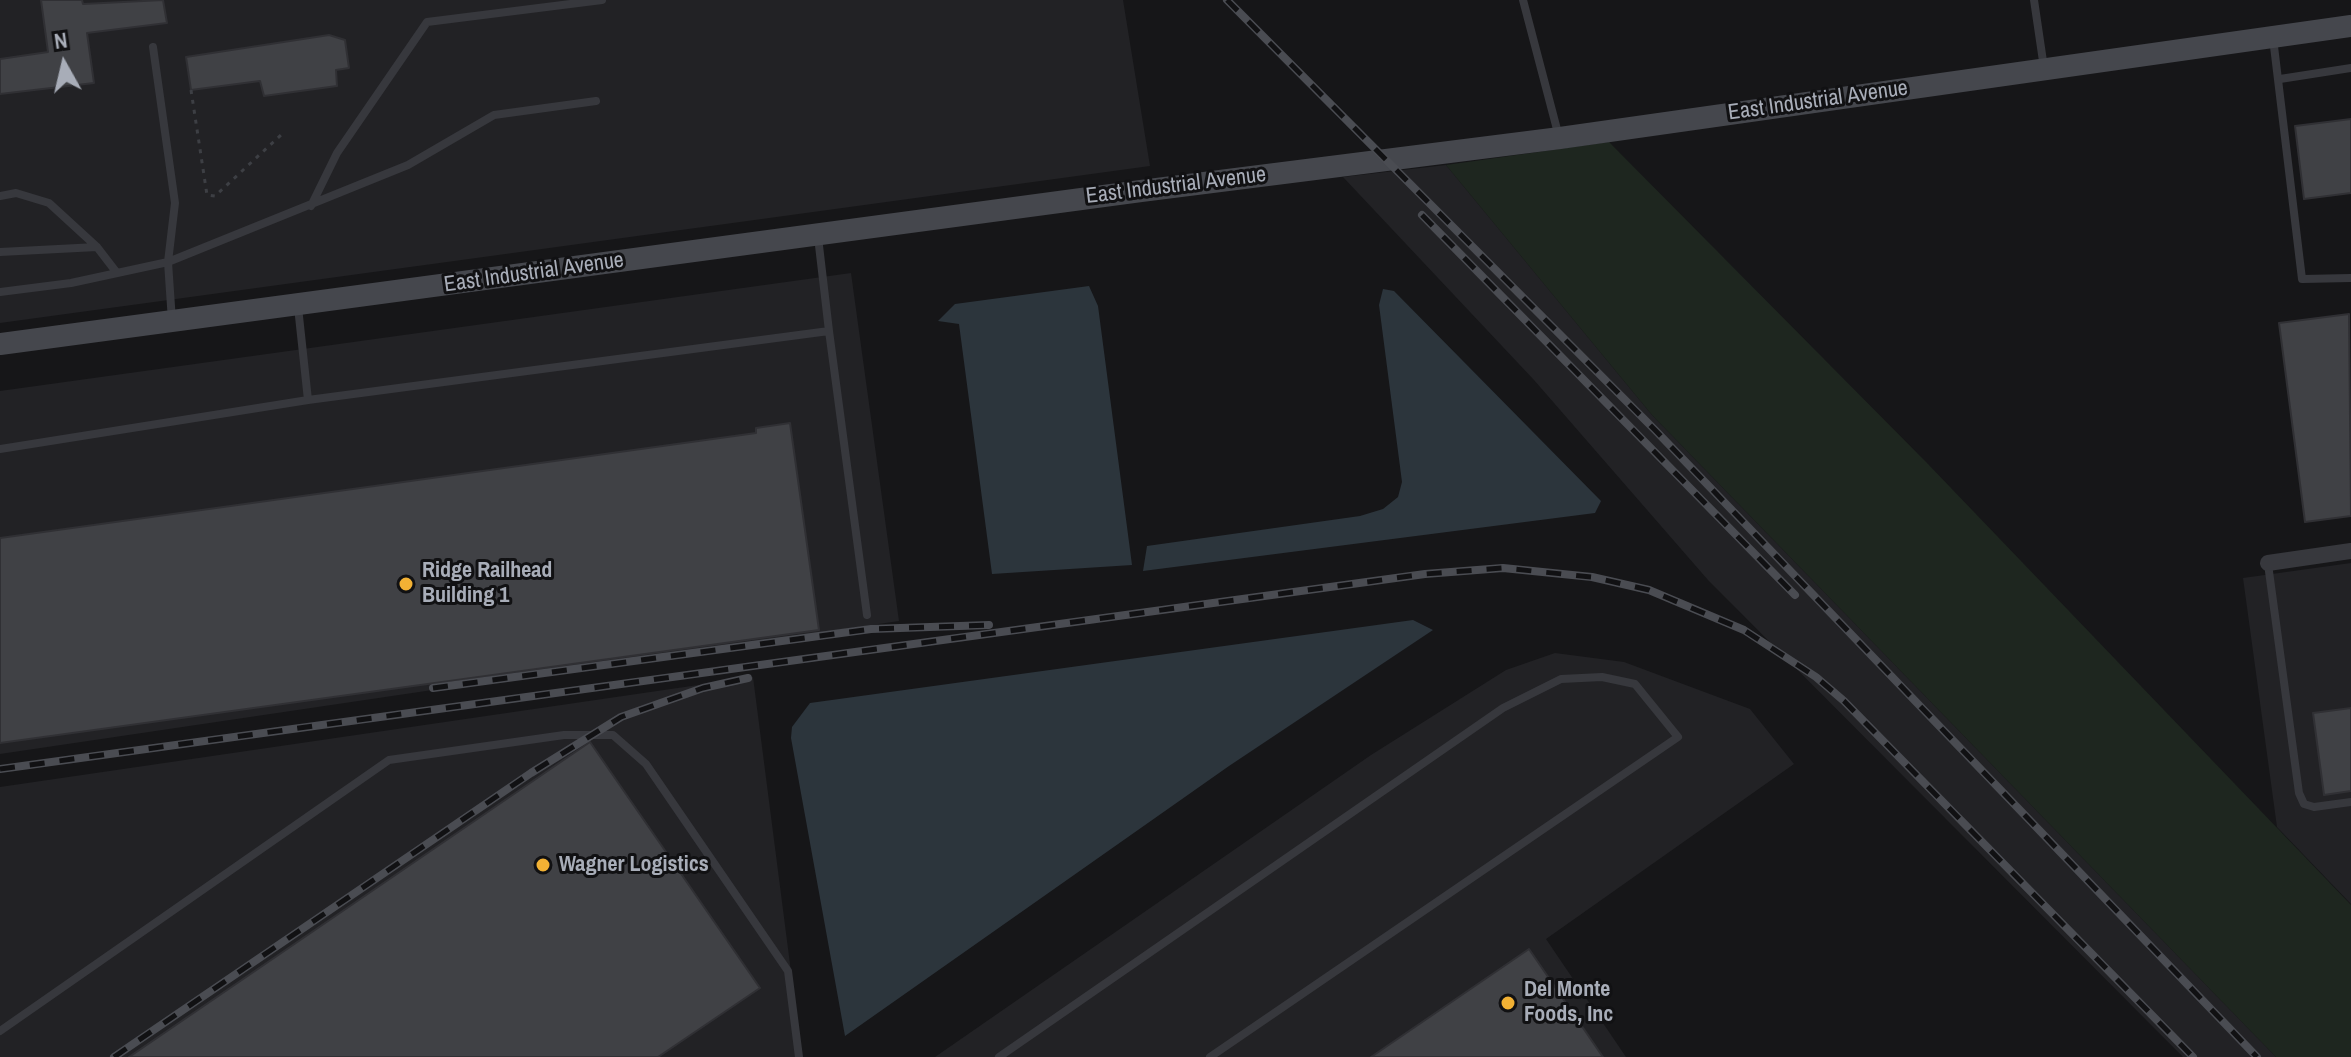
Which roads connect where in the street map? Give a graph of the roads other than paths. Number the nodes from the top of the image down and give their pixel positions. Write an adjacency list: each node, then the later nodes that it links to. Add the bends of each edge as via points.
1 (602, 0): 13 (lane, via 427,22 337,153)
2 (1523, 0): 11 (lane)
3 (2034, 0): 8 (lane)
4 (2351, 26): 5 (street, East Industrial Avenue)
5 (2273, 37): 8 (street, East Industrial Avenue); 9 (lane)
6 (153, 47): 17 (lane, via 175,203)
7 (2351, 68): 9 (lane)
8 (2045, 69): 11 (street, East Industrial Avenue)
9 (2280, 79): 19 (lane, via 2302,279)
10 (596, 101): 13 (lane, via 494,115 408,165)
11 (1560, 138): 14 (street, East Industrial Avenue)
12 (0, 196): 15 (lane, via 16,193 49,203)
13 (311, 207): 17 (lane)
14 (817, 233): 21 (street, East Industrial Avenue); 23 (lane)
15 (97, 247): 16 (lane); 18 (lane)
16 (0, 252)
17 (168, 262): 18 (lane); 22 (lane)
18 (117, 273): 20 (lane)
19 (2351, 278)
20 (0, 292)
21 (298, 306): 22 (street, East Industrial Avenue); 25 (lane)
22 (172, 322): 24 (street, East Industrial Avenue)
23 (829, 331): 25 (lane); 29 (lane)
24 (0, 344)
25 (308, 400): 26 (lane)
26 (0, 449)
27 (2351, 551): 28 (street)
28 (2268, 563): 30 (lane, via 2299,793 2304,804 2314,807)
29 (867, 615)
30 (2351, 802)
31 (0, 1031): 32 (lane, via 389,760 564,735 613,735 646,764 788,971)
32 (799, 1057)
33 (999, 1057): 34 (lane, via 1503,708 1561,679 1602,677 1635,684 1678,737)
34 (1210, 1057)

